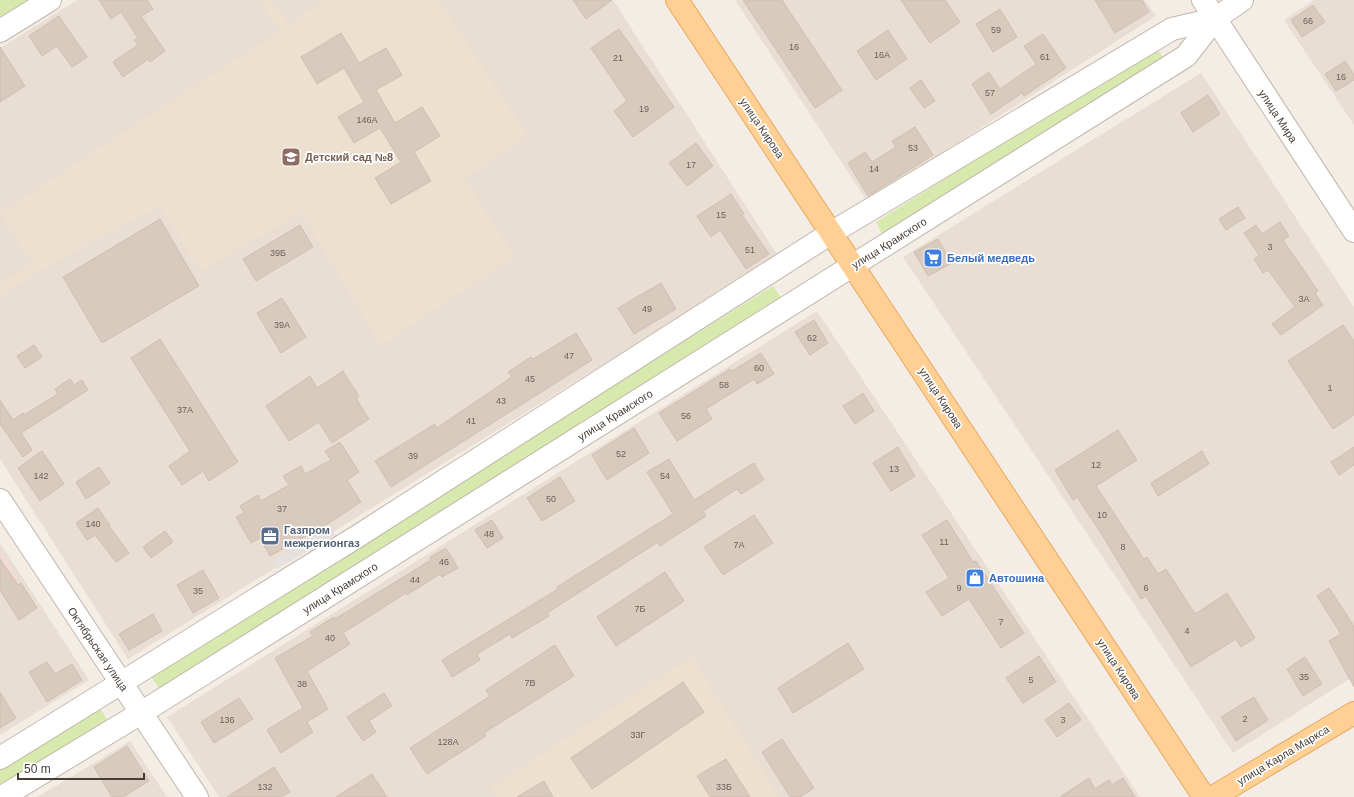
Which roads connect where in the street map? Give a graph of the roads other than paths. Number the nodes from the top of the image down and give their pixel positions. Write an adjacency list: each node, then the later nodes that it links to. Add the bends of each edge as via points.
1 (50, 0): 6 (street)
2 (677, 0): 8 (main road, улица Кирова)
3 (1203, 0): 5 (street, улица Мира)
4 (1242, 0): 5 (street, улица Крамского)
5 (1215, 19): 7 (street, улица Мира); 8 (street, улица Крамского, via 1172,29); 9 (street, улица Крамского, via 1186,56)
6 (0, 32)
7 (1354, 231)
8 (831, 233): 9 (main road, улица Кирова); 11 (street, улица Крамского, via 358,536)
9 (854, 266): 12 (street, улица Крамского); 17 (main road, улица Кирова)
10 (0, 500): 11 (street, Октябрьская улица)
11 (121, 684): 12 (street, Октябрьская улица); 14 (street, улица Крамского)
12 (141, 713): 15 (street, улица Крамского); 16 (street, Октябрьская улица)
13 (1354, 713): 18 (main road, улица Карла Маркса)
14 (0, 758)
15 (2, 797)
16 (197, 797)
17 (1204, 797)
18 (1212, 797)

